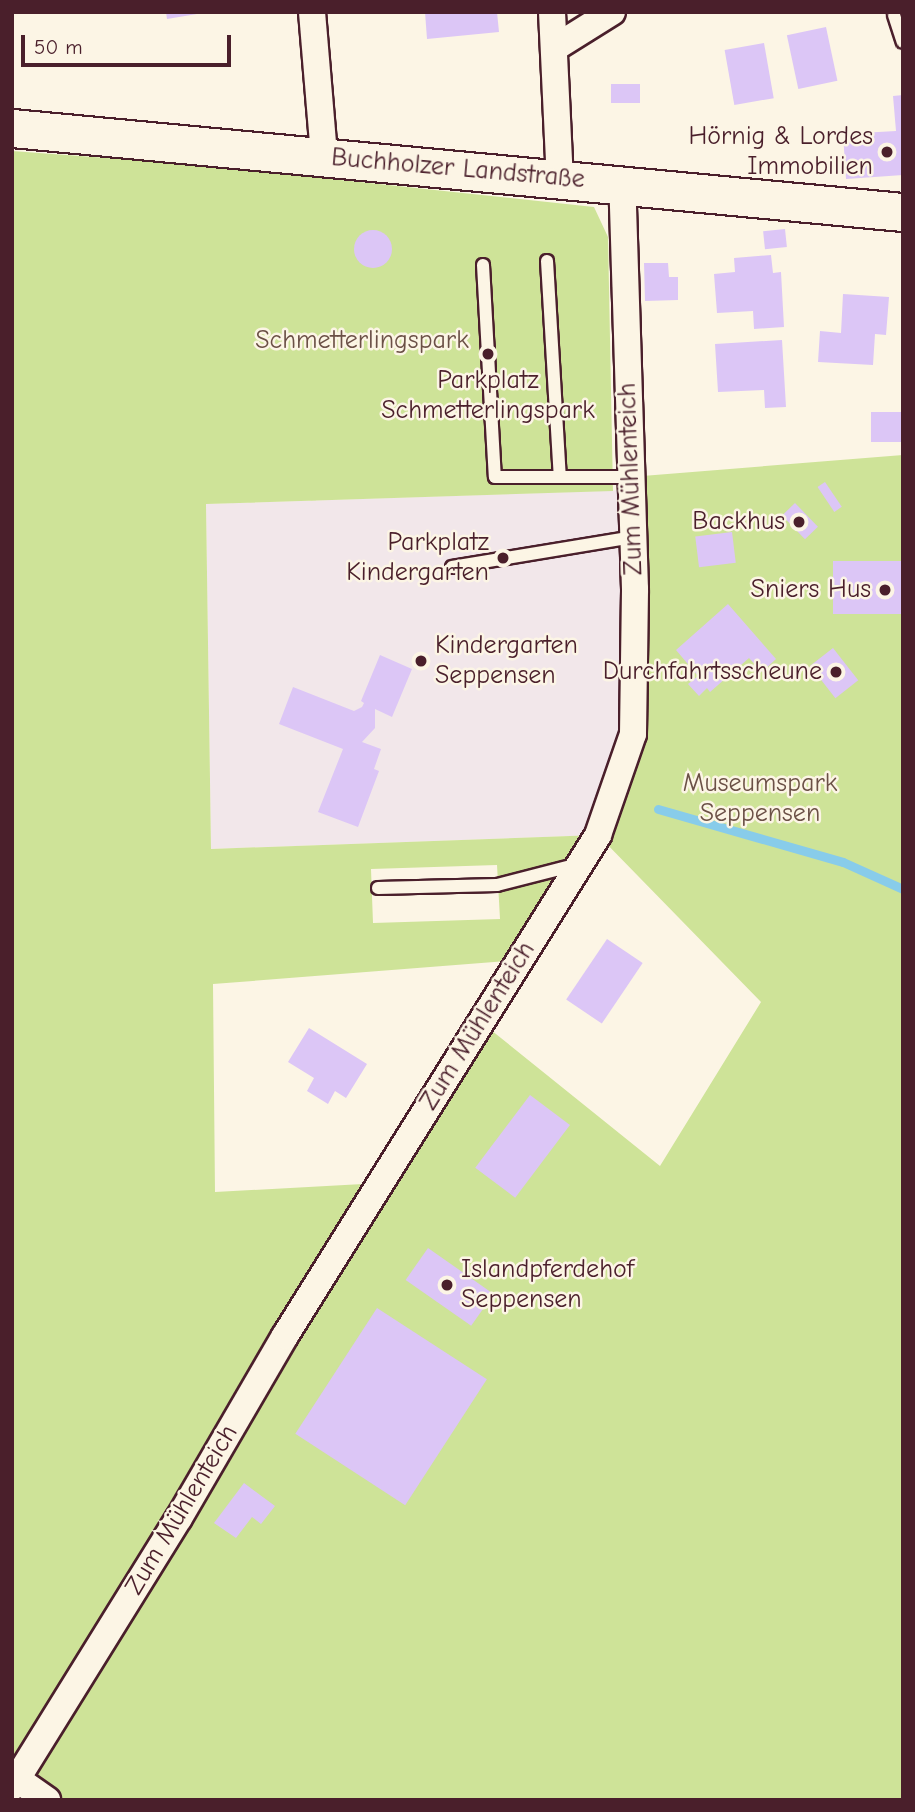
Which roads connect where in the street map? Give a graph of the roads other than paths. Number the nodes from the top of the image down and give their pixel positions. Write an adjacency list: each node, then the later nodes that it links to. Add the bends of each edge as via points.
1 (312, 12): 8 (street)
2 (552, 12): 6 (street)
3 (612, 12): 6 (street)
4 (894, 15): 5 (lane)
5 (903, 42)
6 (556, 47): 9 (street)
7 (12, 128): 8 (main road, Buchholzer Landstraße)
8 (324, 156): 9 (main road, Buchholzer Landstraße)
9 (561, 179): 10 (main road, Buchholzer Landstraße)
10 (622, 185): 11 (main road, Buchholzer Landstraße); 15 (street, Zum Mühlenteich)
11 (903, 212)
12 (547, 261): 14 (lane)
13 (483, 265): 14 (lane, via 495,477)
14 (560, 477): 15 (lane)
15 (630, 477): 16 (street, Zum Mühlenteich)
16 (633, 537): 17 (lane); 18 (street, Zum Mühlenteich, via 634,734 598,835)
17 (452, 567)
18 (579, 864): 19 (lane, via 497,884); 20 (street, Zum Mühlenteich, via 285,1336)
19 (378, 888)
20 (15, 1783): 21 (street, Zum Mühlenteich)
21 (47, 1800)

